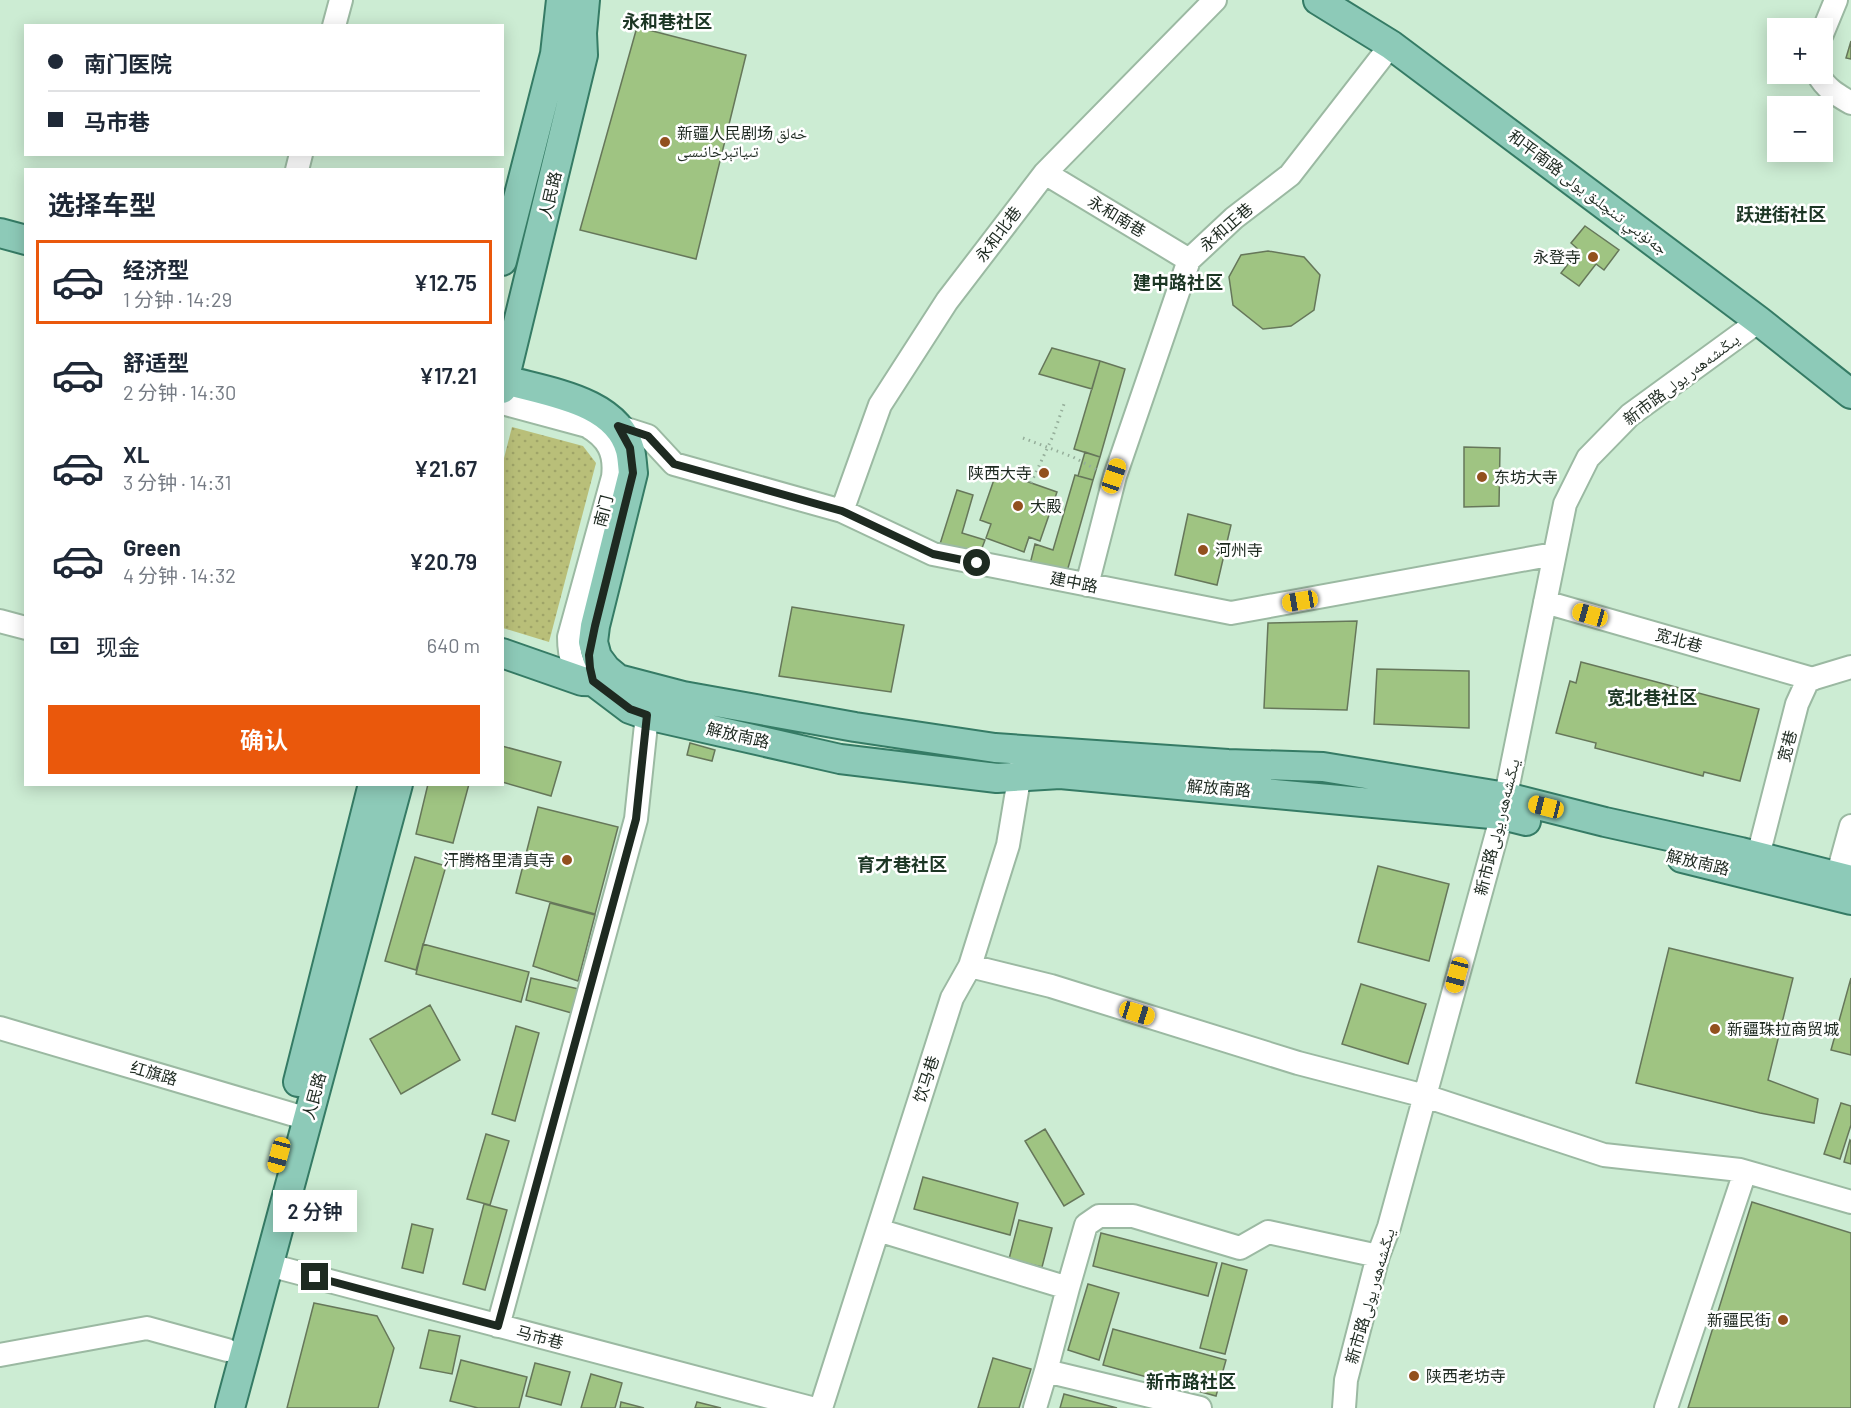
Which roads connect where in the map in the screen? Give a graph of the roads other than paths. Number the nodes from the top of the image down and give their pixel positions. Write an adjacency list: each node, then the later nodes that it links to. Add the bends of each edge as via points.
1 (341, 0): 8 (street)
2 (561, 0): 15 (main road, 人民路, via 555,54)
3 (585, 0): 18 (main road, 人民路, via 583,55)
4 (1215, 0): 12 (street, 永和北巷)
5 (1318, 0): 9 (main road, 和平南路 جەنۇبىي تىنچلىق يولى)
6 (1836, 0): 7 (street)
7 (1829, 18)
8 (335, 24)
9 (1391, 45): 16 (street, 永和正巷, via 1290,175 1234,218); 17 (main road, 和平南路 جەنۇبىي تىنچلىق يولى)
10 (1824, 84): 11 (street)
11 (1851, 103)
12 (1045, 173): 16 (street, 永和南巷); 23 (street, 永和北巷, via 947,301 880,405)
13 (0, 233): 14 (main road)
14 (24, 239)
15 (504, 253)
16 (1189, 260): 25 (street, 永和正巷, via 1114,476)
17 (1759, 321): 21 (main road, 和平南路 جەنۇبىي تىنچلىق يولى); 24 (street, 新市路يىڭىشەھەر يولى, via 1629,415 1588,458 1565,504)
18 (504, 384)
19 (504, 388): 22 (main road, 解放南路, via 585,403)
20 (504, 388): 33 (street, 南门, via 598,432 612,452 613,477 569,637 573,665 581,677)
21 (1851, 394)
22 (618, 426): 23 (street, 建中路, via 648,436 674,464); 29 (main road, 解放南路, via 630,448 633,473)
23 (842, 511): 25 (street, 建中路, via 933,554)
24 (1554, 554): 25 (street, 建中路, via 1231,613); 26 (street, 新市路يىڭىشەھەر يولى)
25 (1087, 585)
26 (1545, 602): 32 (street, 宽北巷); 39 (street, 新市路يىڭىشەھەر يولى)
27 (0, 621): 28 (street)
28 (24, 624)
29 (595, 626): 33 (main road, via 589,655); 34 (main road, 解放南路, via 593,642 597,657 618,679)
30 (504, 654): 33 (main road, 解放南路, via 582,681)
31 (1851, 667): 32 (street)
32 (1813, 679): 41 (street, 宽巷, via 1808,680 1797,704)
33 (593, 681): 34 (main road, 解放南路); 35 (main road, 解放南路, via 630,709)
34 (633, 683): 36 (main road, 解放南路, via 844,725 995,748)
35 (647, 715): 36 (main road, 解放南路, via 840,759 997,778); 53 (street, via 636,819)
36 (1022, 763): 39 (main road, 解放南路, via 1071,775); 43 (street, 饮马巷, via 1008,845)
37 (373, 786): 46 (main road, 人民路)
38 (397, 786): 46 (main road, 人民路)
39 (1504, 806): 41 (main road, 解放南路, via 1605,822); 42 (main road, 解放南路); 45 (street, 新市路يىڭىشەھەر يولى)
40 (1851, 826): 42 (street)
41 (1758, 856): 42 (main road, 解放南路)
42 (1846, 886)
43 (970, 966): 45 (street, via 1051,986 1298,1063); 49 (street, 饮马巷, via 952,998)
44 (0, 1028): 46 (street, 红旗路)
45 (1425, 1096): 47 (street, via 1604,1155); 50 (street, 新市路يىڭىشەھەر يولى)
46 (299, 1116): 51 (main road, 人民路); 54 (main road, 人民路)
47 (1746, 1172): 48 (street); 64 (street)
48 (1851, 1202)
49 (878, 1230): 52 (street); 60 (street, 饮马巷)
50 (1378, 1256): 52 (street, via 1268,1232 1240,1248 1133,1216 1099,1216 1086,1225); 63 (street, 新市路يىڭىشەھەر يولى, via 1346,1380)
51 (269, 1265): 53 (street, 马市巷); 58 (main road, 人民路)
52 (1068, 1288): 56 (street)
53 (498, 1326): 59 (street, 马市巷)
54 (227, 1350): 55 (street, via 147,1328); 57 (main road, 人民路)
55 (0, 1355)
56 (1046, 1371): 61 (street); 62 (street)
57 (211, 1408)
58 (230, 1408)
59 (812, 1408)
60 (821, 1408)
61 (1035, 1408)
62 (1200, 1408)
63 (1344, 1408)
64 (1666, 1408)

